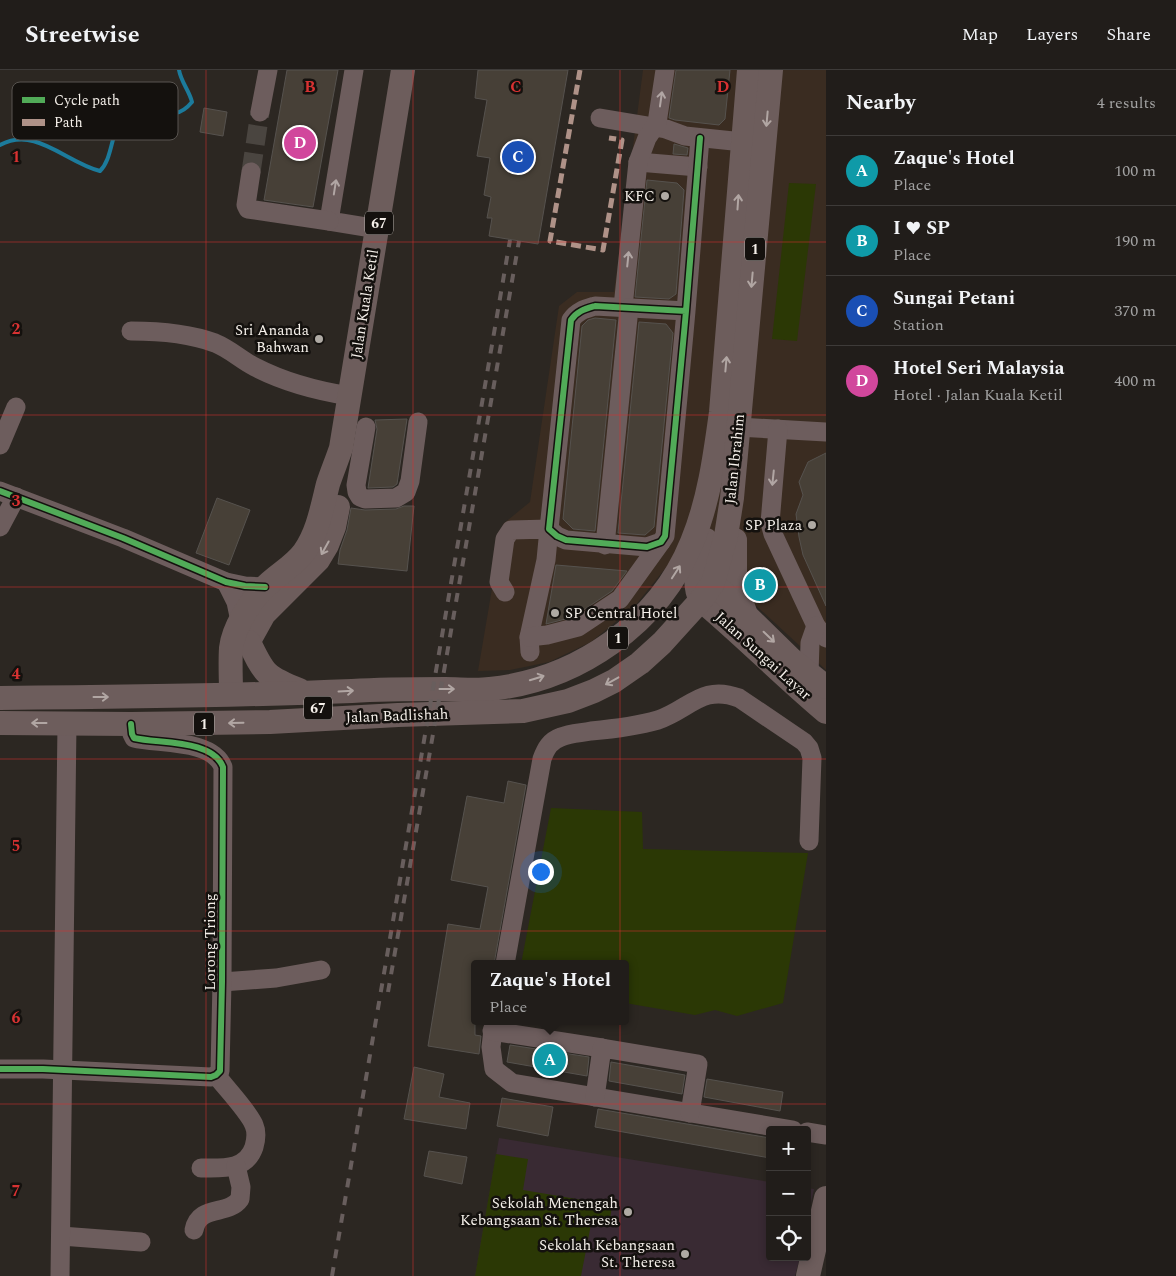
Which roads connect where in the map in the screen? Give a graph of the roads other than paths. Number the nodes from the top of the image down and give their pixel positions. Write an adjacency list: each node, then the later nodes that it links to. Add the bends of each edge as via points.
1 (268, 70): 7 (street)
2 (354, 70): 15 (street, one-way to 2)
3 (403, 70): 16 (main road, Jalan Kuala Ketil / 67)
4 (665, 70): 9 (street, one-way to 4, via 657,123)
5 (749, 70): 10 (main road, Jalan Ibrahim / 1)
6 (772, 70): 24 (main road, Jalan Ibrahim / 1, one-way to 24)
7 (260, 112)
8 (600, 118): 9 (street)
9 (660, 128): 10 (street, via 686,126); 11 (street); 12 (street, via 647,138)
10 (743, 136): 11 (street); 29 (main road, Jalan Ibrahim / 1, one-way to 10, via 730,322)
11 (700, 138): 13 (street)
12 (638, 162): 13 (street); 17 (street, one-way to 12)
13 (698, 167): 18 (street)
14 (251, 172): 15 (street, via 248,209)
15 (329, 221): 16 (street)
16 (378, 230): 20 (main road, Jalan Kuala Ketil / 67)
17 (626, 307): 18 (street); 34 (street, via 595,306 584,309 571,320); 36 (street)
18 (686, 311): 35 (street, via 667,526)
19 (131, 331): 20 (street, via 189,335 215,343 270,374)
20 (350, 396): 28 (main road, Jalan Kuala Ketil / 67)
21 (16, 407): 27 (street)
22 (418, 422): 30 (street, via 406,492 396,498 365,499)
23 (366, 427): 30 (street)
24 (738, 427): 25 (street); 32 (main road, Jalan Ibrahim / 1)
25 (778, 429): 26 (street); 42 (street, one-way to 42, via 770,523)
26 (826, 432)
27 (0, 444)
28 (341, 448): 30 (main road, Jalan Kuala Ketil / 67); 38 (main road, Jalan Kuala Ketil / 67, via 312,537 292,566)
29 (713, 468): 39 (main road, via 714,510 698,565); 45 (main road, Jalan Ibrahim / 1, one-way to 29, via 623,635 643,616 673,578 699,526)
30 (348, 485): 43 (main road, Jalan Kuala Ketil / 67, one-way to 43, via 328,545 308,571)
31 (8, 494): 33 (street); 37 (street)
32 (732, 498): 39 (main road, Jalan Ibrahim / 1, via 726,536); 41 (main road, via 737,517 735,584)
33 (0, 527)
34 (549, 528): 35 (street, via 529,645 546,635 578,626 620,599); 36 (street, via 566,540); 40 (street, via 511,530 505,539 499,582)
35 (661, 542): 36 (street, via 647,547)
36 (605, 545)
37 (226, 582): 38 (street); 43 (street, via 236,602)
38 (265, 587): 43 (main road, Jalan Kuala Ketil / 67, via 256,597)
39 (704, 590): 41 (main road, Jalan Sungai Layar); 44 (main road, Jalan Ibrahim / 1); 45 (main road, via 680,597 636,640 615,655 587,666)
40 (505, 592)
41 (742, 624): 44 (main road, via 698,626); 46 (main road, Jalan Sungai Layar, one-way to 46); 52 (main road, Jalan Sungai Layar, via 780,673)
42 (821, 632): 46 (street, via 810,643)
43 (240, 636): 48 (main road, via 269,676); 49 (main road, via 216,674); 50 (main road, Jalan Kuala Ketil / 67, via 246,658)
44 (662, 642): 53 (main road, Jalan Ibrahim / 1, one-way to 53, via 628,672 594,691 543,707)
45 (574, 666): 47 (main road, Jalan Ibrahim / 1, one-way to 45)
46 (818, 681)
47 (490, 689): 48 (main road, Jalan Badlishah / 1, one-way to 47)
48 (308, 693): 50 (main road, Jalan Badlishah / 1)
49 (184, 696): 50 (main road, Jalan Badlishah / 1); 51 (main road, Jalan Badlishah / 1, one-way to 49)
50 (238, 696): 54 (main road, 67, via 246,705 259,709 374,706); 57 (main road, via 229,705 209,710 123,714)
51 (0, 698)
52 (826, 712)
53 (494, 713): 54 (main road, Jalan Badlishah / 1)
54 (403, 714): 58 (main road, Jalan Badlishah / 1, one-way to 58, via 270,722)
55 (0, 723): 56 (main road, Jalan Badlishah / 1, one-way to 55)
56 (67, 724): 57 (main road, Jalan Badlishah / 1); 66 (street)
57 (97, 724): 58 (main road, Jalan Badlishah / 1)
58 (131, 724): 62 (street, Lorong Triong, via 134,738 210,752 223,767)
59 (808, 840): 60 (street, via 812,758 809,748 739,698 715,693 657,720 562,736 546,748 542,759)
60 (506, 960)
61 (321, 970): 62 (street, via 276,978)
62 (222, 982): 67 (street, Lorong Triong, via 221,1068)
63 (493, 1026): 64 (street); 68 (street, via 494,1069 512,1083)
64 (602, 1048): 68 (street); 69 (street, via 698,1064)
65 (0, 1069): 66 (street)
66 (64, 1070): 67 (street); 77 (street)
67 (216, 1075): 73 (street, via 254,1124 254,1145 250,1156)
68 (595, 1097): 69 (street)
69 (690, 1113): 70 (street)
70 (769, 1126)
71 (811, 1133): 72 (street)
72 (826, 1135)
73 (236, 1166): 74 (street); 76 (street, via 240,1199 233,1206 198,1218)
74 (201, 1168)
75 (825, 1206): 80 (main road)
76 (194, 1230)
77 (61, 1236): 78 (street); 79 (street)
78 (141, 1242)
79 (60, 1276)
80 (808, 1276)

